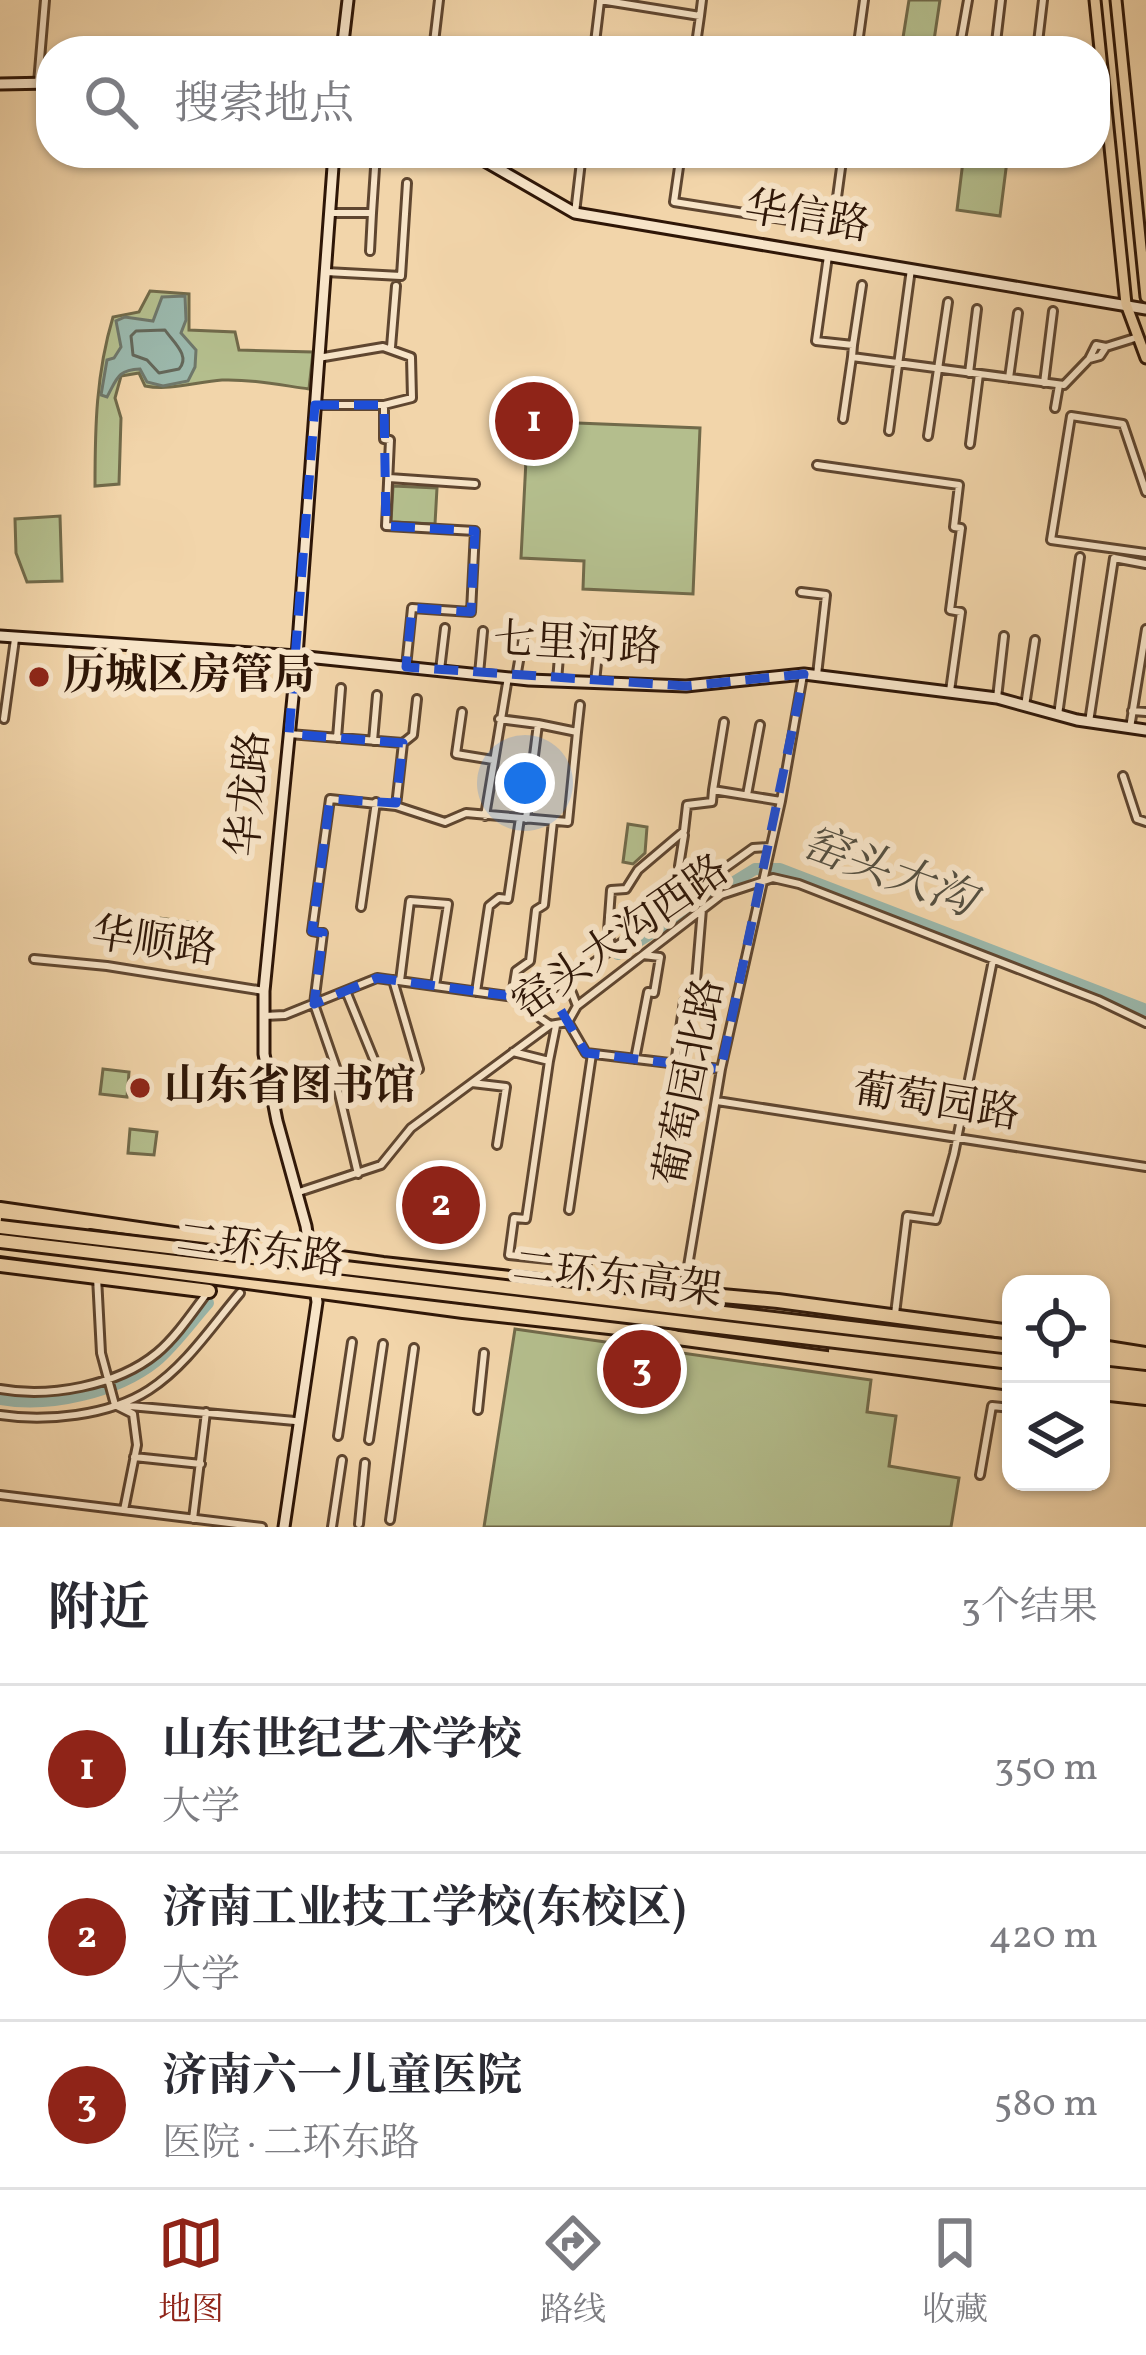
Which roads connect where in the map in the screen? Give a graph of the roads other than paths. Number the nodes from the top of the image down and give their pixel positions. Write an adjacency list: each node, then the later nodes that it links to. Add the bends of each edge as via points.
1 (45, 0): 13 (street)
2 (348, 0): 14 (main road)
3 (440, 0): 15 (street)
4 (600, 0): 12 (street); 16 (street)
5 (702, 0): 12 (street)
6 (864, 0): 18 (street)
7 (968, 0): 19 (street)
8 (1001, 0): 20 (street)
9 (1043, 0): 21 (street)
10 (1095, 0): 22 (main road)
11 (1116, 0): 32 (main road)
12 (700, 16): 17 (street)
13 (42, 36)
14 (344, 36)
15 (435, 36)
16 (596, 36)
17 (697, 36)
18 (859, 36)
19 (962, 36)
20 (997, 36)
21 (1039, 36)
22 (1099, 36)
23 (36, 83): 24 (main road)
24 (0, 84)
25 (1110, 147): 46 (main road)
26 (333, 168): 35 (main road, 华龙路)
27 (375, 168): 36 (street)
28 (497, 168): 37 (main road, 华信路)
29 (580, 168): 37 (street)
30 (679, 168): 31 (street, via 674,202 833,226)
31 (841, 168)
32 (1133, 179): 33 (street); 44 (main road)
33 (1146, 180)
34 (407, 183): 41 (street, via 401,276)
35 (330, 213): 36 (street); 41 (main road, 华龙路)
36 (372, 213): 38 (street)
37 (575, 213): 39 (main road, 华信路)
38 (370, 251)
39 (828, 256): 40 (main road, 华信路); 52 (street, via 816,341)
40 (911, 269): 46 (main road, 华信路); 57 (street)
41 (326, 272): 55 (main road, 华龙路)
42 (862, 285): 52 (street)
43 (396, 286): 53 (street)
44 (1146, 294): 46 (main road)
45 (948, 302): 58 (street)
46 (1126, 304): 47 (main road, 华信路); 51 (main road)
47 (1146, 308)
48 (977, 309): 59 (street)
49 (1053, 311): 61 (street)
50 (1018, 314): 60 (street)
51 (1138, 337): 56 (main road); 62 (street, via 1106,347)
52 (853, 345): 54 (street)
53 (391, 347): 55 (street); 64 (street, via 411,357 412,398)
54 (851, 357): 57 (street); 66 (street)
55 (319, 358): 63 (main road, 华龙路)
56 (1146, 358)
57 (896, 363): 58 (street); 67 (street)
58 (938, 369): 59 (street); 68 (street)
59 (974, 374): 60 (street); 69 (street)
60 (1009, 378): 61 (street)
61 (1044, 383): 62 (street)
62 (1059, 385): 65 (street)
63 (315, 405): 64 (street); 88 (main road, 华龙路)
64 (384, 405): 71 (street)
65 (1055, 408)
66 (843, 419)
67 (889, 431)
68 (928, 436)
69 (970, 444)
70 (817, 465): 98 (street, via 959,485 950,610 961,612)
71 (388, 478): 72 (street); 89 (street, via 386,526 476,531 471,612 412,608)
72 (475, 484)
73 (1146, 491): 74 (street, via 1123,424 1071,416 1051,540)
74 (1146, 553)
75 (1080, 557): 107 (street)
76 (1146, 564): 111 (street, via 1114,558)
77 (801, 592): 93 (street, via 826,595)
78 (445, 628): 90 (street)
79 (1146, 629): 104 (street)
80 (484, 631): 91 (street)
81 (524, 632): 94 (street)
82 (561, 632): 95 (street)
83 (600, 634): 96 (street)
84 (16, 635): 86 (main road, 七里河路); 88 (main road, 七里河路); 108 (street)
85 (1004, 635): 100 (street)
86 (0, 636)
87 (1035, 640): 103 (street)
88 (297, 656): 89 (main road, 七里河路); 117 (main road, 华龙路)
89 (406, 667): 90 (main road, 七里河路)
90 (440, 670): 91 (main road, 七里河路)
91 (478, 674): 94 (main road, 七里河路)
92 (803, 674): 93 (main road, 七里河路); 96 (main road, 七里河路, via 686,686); 125 (street, 葡萄园北路)
93 (817, 675): 98 (main road, 七里河路)
94 (512, 677): 95 (main road, 七里河路); 109 (street)
95 (556, 681): 96 (main road, 七里河路)
96 (595, 682)
97 (341, 688): 118 (street)
98 (950, 691): 100 (main road, 七里河路)
99 (377, 695): 119 (street)
100 (997, 698): 103 (main road, 七里河路)
101 (417, 699): 120 (street, via 413,735)
102 (580, 705): 116 (street)
103 (1025, 706): 107 (main road, 七里河路)
104 (1132, 711): 106 (street); 114 (street)
105 (462, 712): 121 (street, via 456,754)
106 (1146, 712)
107 (1058, 715): 111 (main road, 七里河路)
108 (4, 719)
109 (499, 719): 112 (street); 121 (street)
110 (724, 722): 123 (street)
111 (1089, 722): 114 (main road, 七里河路)
112 (538, 724): 116 (street); 129 (street)
113 (760, 725): 124 (street)
114 (1130, 728): 115 (main road, 七里河路)
115 (1146, 730)
116 (578, 732): 130 (street, via 568,823)
117 (289, 734): 118 (street); 145 (main road, 华龙路)
118 (337, 738): 119 (street)
119 (374, 741): 120 (street)
120 (403, 743): 127 (street)
121 (494, 760): 128 (street)
122 (1123, 776): 131 (street, via 1137,819)
123 (713, 790): 124 (street); 132 (street, via 712,802 687,805)
124 (747, 795): 125 (street)
125 (781, 801): 133 (street, 葡萄园北路)
126 (376, 802): 127 (street); 136 (street); 150 (street, via 330,799 312,931 323,933)
127 (396, 806): 128 (street, via 445,822)
128 (485, 816): 129 (street)
129 (523, 818): 130 (street); 147 (street, via 508,899 489,907)
130 (553, 821): 148 (street, via 544,905)
131 (1146, 822)
132 (684, 831): 135 (street, via 679,866); 138 (street, via 626,889 611,890)
133 (771, 847): 134 (street, 葡萄园北路); 135 (street, via 753,848)
134 (764, 880): 137 (street, 窑头大沟西路); 141 (street, 窑头大沟西路, via 799,884); 162 (street, 葡萄园北路)
135 (687, 896): 138 (street)
136 (361, 907)
137 (702, 910): 139 (street, 窑头大沟西路); 160 (street, via 694,993 684,1000)
138 (612, 950): 144 (street)
139 (643, 955): 151 (street, 窑头大沟西路); 158 (street, via 659,958)
140 (34, 959): 145 (street, 华顺路)
141 (994, 960): 154 (street, 窑头大沟西路); 166 (street)
142 (397, 981): 143 (street); 143 (street, via 410,901 448,904); 146 (street, via 377,978); 161 (street)
143 (435, 986): 147 (street)
144 (561, 986): 149 (street); 151 (street)
145 (264, 991): 152 (main road, 华龙路)
146 (346, 991): 150 (street); 164 (street)
147 (476, 992): 148 (street)
148 (512, 997): 149 (street)
149 (536, 1000): 155 (street, via 539,1018)
150 (314, 1004): 152 (street); 169 (street, via 340,1079)
151 (577, 1006): 153 (street, 窑头大沟西路)
152 (264, 1016): 170 (main road, 华龙路, via 264,1054)
153 (568, 1022): 155 (street, 窑头大沟西路); 157 (street)
154 (1146, 1023)
155 (553, 1026): 156 (street, 窑头大沟西路); 159 (street)
156 (513, 1052): 159 (street); 163 (street, 窑头大沟西路)
157 (592, 1054): 158 (street); 171 (street)
158 (635, 1059): 160 (street)
159 (549, 1061): 175 (street, via 526,1219 514,1218 509,1255)
160 (675, 1064): 162 (street)
161 (419, 1069)
162 (722, 1069): 165 (street, 葡萄园北路)
163 (472, 1083): 167 (street, via 506,1088); 169 (street, 窑头大沟西路, via 411,1128 381,1165)
164 (386, 1089)
165 (716, 1101): 166 (street, 葡萄园路); 180 (street, 葡萄园北路)
166 (957, 1138): 168 (street, 葡萄园路); 182 (street, via 936,1220 907,1216)
167 (497, 1145)
168 (1146, 1167)
169 (358, 1174): 170 (street, 窑头大沟西路)
170 (296, 1193): 174 (main road, 华龙路)
171 (569, 1210)
172 (0, 1218): 174 (highway, 二环东路); 186 (highway, 二环东高架, bridge)
173 (0, 1249): 178 (highway, 二环东路); 193 (highway, 二环东高架, bridge)
174 (309, 1253): 180 (highway, 二环东路); 181 (main road, 华龙路)
175 (587, 1263)
176 (0, 1265): 177 (highway, 二环东路)
177 (97, 1277): 178 (highway, 二环东路); 195 (street)
178 (210, 1285): 179 (highway, 二环东路); 195 (street, via 157,1353)
179 (242, 1288): 181 (highway, 二环东路); 202 (street, via 184,1361 147,1392)
180 (680, 1293): 182 (highway, 二环东路); 185 (highway)
181 (315, 1295): 183 (highway, 二环东路); 207 (main road); 221 (main road)
182 (895, 1318): 184 (highway, 二环东路)
183 (656, 1332): 194 (highway); 197 (highway, 二环东路)
184 (1002, 1338)
185 (1002, 1339)
186 (1002, 1339)
187 (352, 1342): 208 (street)
188 (383, 1344): 209 (street)
189 (414, 1348): 218 (street)
190 (1110, 1351): 192 (highway)
191 (484, 1352): 204 (street)
192 (1146, 1356)
193 (1002, 1366)
194 (1002, 1366)
195 (106, 1379): 199 (street, via 76,1388); 202 (street)
196 (1110, 1379): 198 (highway)
197 (1002, 1382)
198 (1146, 1383)
199 (0, 1389)
200 (1110, 1394): 201 (highway)
201 (1146, 1398)
202 (115, 1405): 205 (street); 206 (street, via 32,1419); 210 (street, via 133,1414)
203 (1002, 1407): 214 (street, via 992,1406)
204 (478, 1410)
205 (206, 1412): 207 (street); 213 (street)
206 (0, 1415)
207 (295, 1421): 221 (main road)
208 (338, 1436)
209 (369, 1440)
210 (134, 1457): 213 (street); 216 (street)
211 (342, 1460): 222 (street)
212 (365, 1463): 219 (street)
213 (201, 1464): 217 (street)
214 (980, 1475)
215 (0, 1495): 216 (street)
216 (124, 1510): 217 (street)
217 (193, 1519): 220 (street)
218 (390, 1520)
219 (358, 1524)
220 (262, 1527)
221 (282, 1527)
222 (332, 1527)

